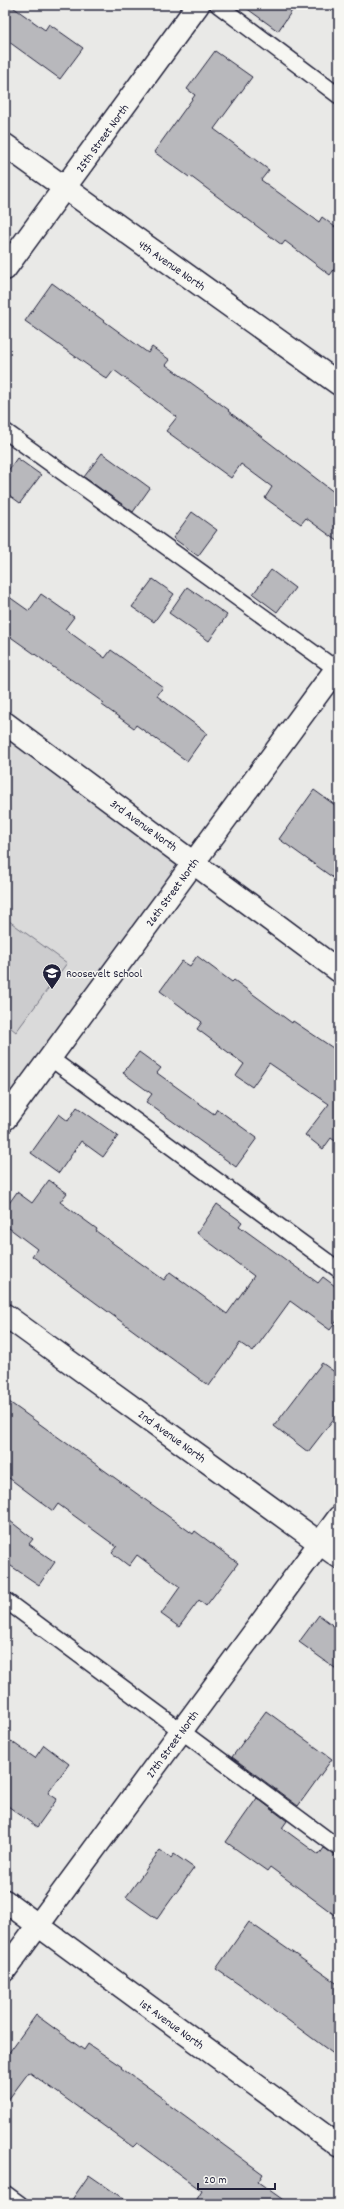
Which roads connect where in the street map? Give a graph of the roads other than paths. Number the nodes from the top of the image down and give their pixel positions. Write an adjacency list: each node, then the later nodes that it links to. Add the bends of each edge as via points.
1 (198, 5): 5 (street, 25th Street North)
2 (218, 5): 3 (lane)
3 (339, 96)
4 (5, 145): 5 (street, 4th Avenue North)
5 (65, 189): 6 (street, 25th Street North); 7 (street, 4th Avenue North)
6 (5, 269)
7 (339, 384)
8 (5, 431): 9 (lane)
9 (338, 669): 11 (street, 26th Street North)
10 (5, 723): 11 (street, 3rd Avenue North)
11 (194, 862): 12 (street, 3rd Avenue North); 13 (street, 26th Street North)
12 (339, 971)
13 (50, 1058): 14 (street, 26th Street North); 15 (lane)
14 (5, 1119)
15 (339, 1270)
16 (5, 1315): 18 (street, 2nd Avenue North)
17 (339, 1517): 18 (street, 27th Street North)
18 (320, 1543): 19 (street, 2nd Avenue North); 21 (street, 27th Street North)
19 (339, 1557)
20 (5, 1600): 21 (lane)
21 (182, 1731): 22 (lane); 24 (street, 27th Street North)
22 (339, 1848)
23 (5, 1901): 24 (street, 1st Avenue North)
24 (38, 1925): 25 (street, 27th Street North); 26 (street, 1st Avenue North)
25 (5, 1970)
26 (339, 2146)
27 (5, 2193): 28 (lane)
28 (20, 2204)

